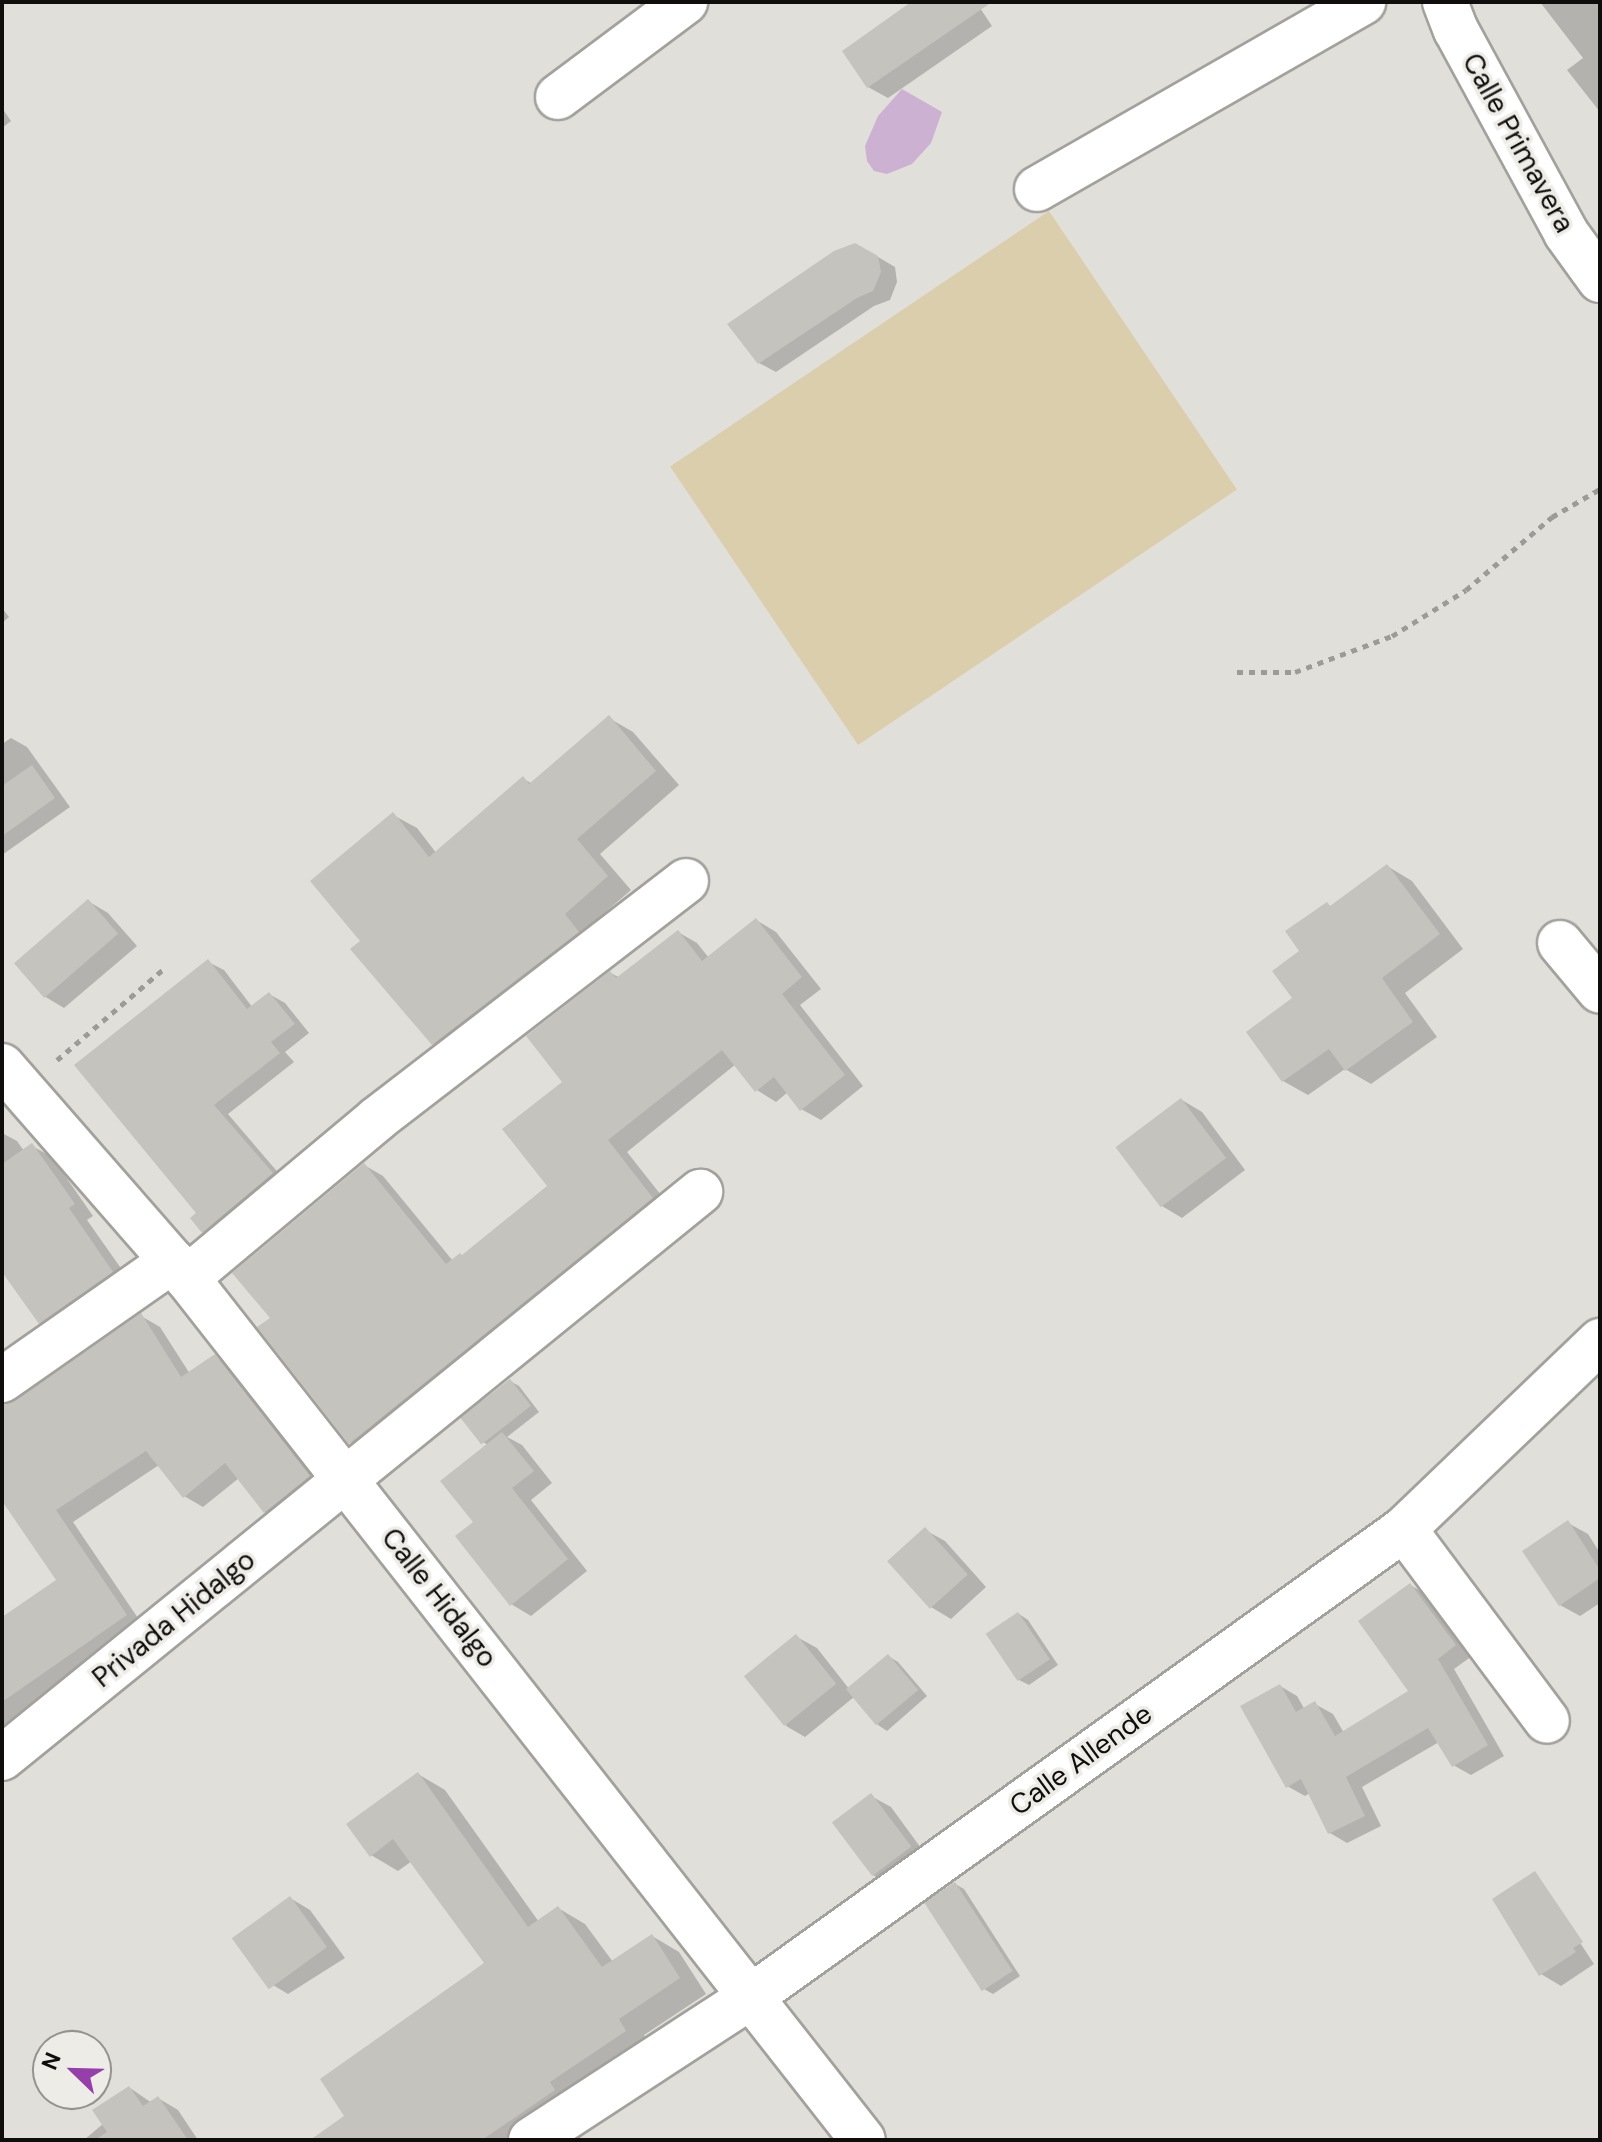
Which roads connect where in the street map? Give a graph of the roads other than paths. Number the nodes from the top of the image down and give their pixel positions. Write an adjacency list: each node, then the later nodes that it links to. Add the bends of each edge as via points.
1 (685, 2): 4 (street)
2 (1363, 2): 5 (street)
3 (1445, 2): 6 (street, Calle Primavera, via 1566,233)
4 (558, 97)
5 (1037, 189)
6 (1600, 280)
7 (686, 881): 12 (street)
8 (1560, 943): 9 (street)
9 (1600, 991)
10 (11, 1079): 12 (street, Calle Hidalgo)
11 (700, 1192): 15 (street, Privada Hidalgo)
12 (180, 1270): 14 (street); 15 (street, Calle Hidalgo)
13 (1600, 1341): 16 (street, Calle Allende)
14 (2, 1380)
15 (346, 1480): 18 (street, Privada Hidalgo); 19 (street, Calle Hidalgo)
16 (1404, 1529): 17 (street); 19 (street, Calle Allende)
17 (1547, 1721)
18 (2, 1758)
19 (752, 1996): 20 (street, Calle Allende); 21 (street, Calle Hidalgo)
20 (531, 2140)
21 (863, 2140)

